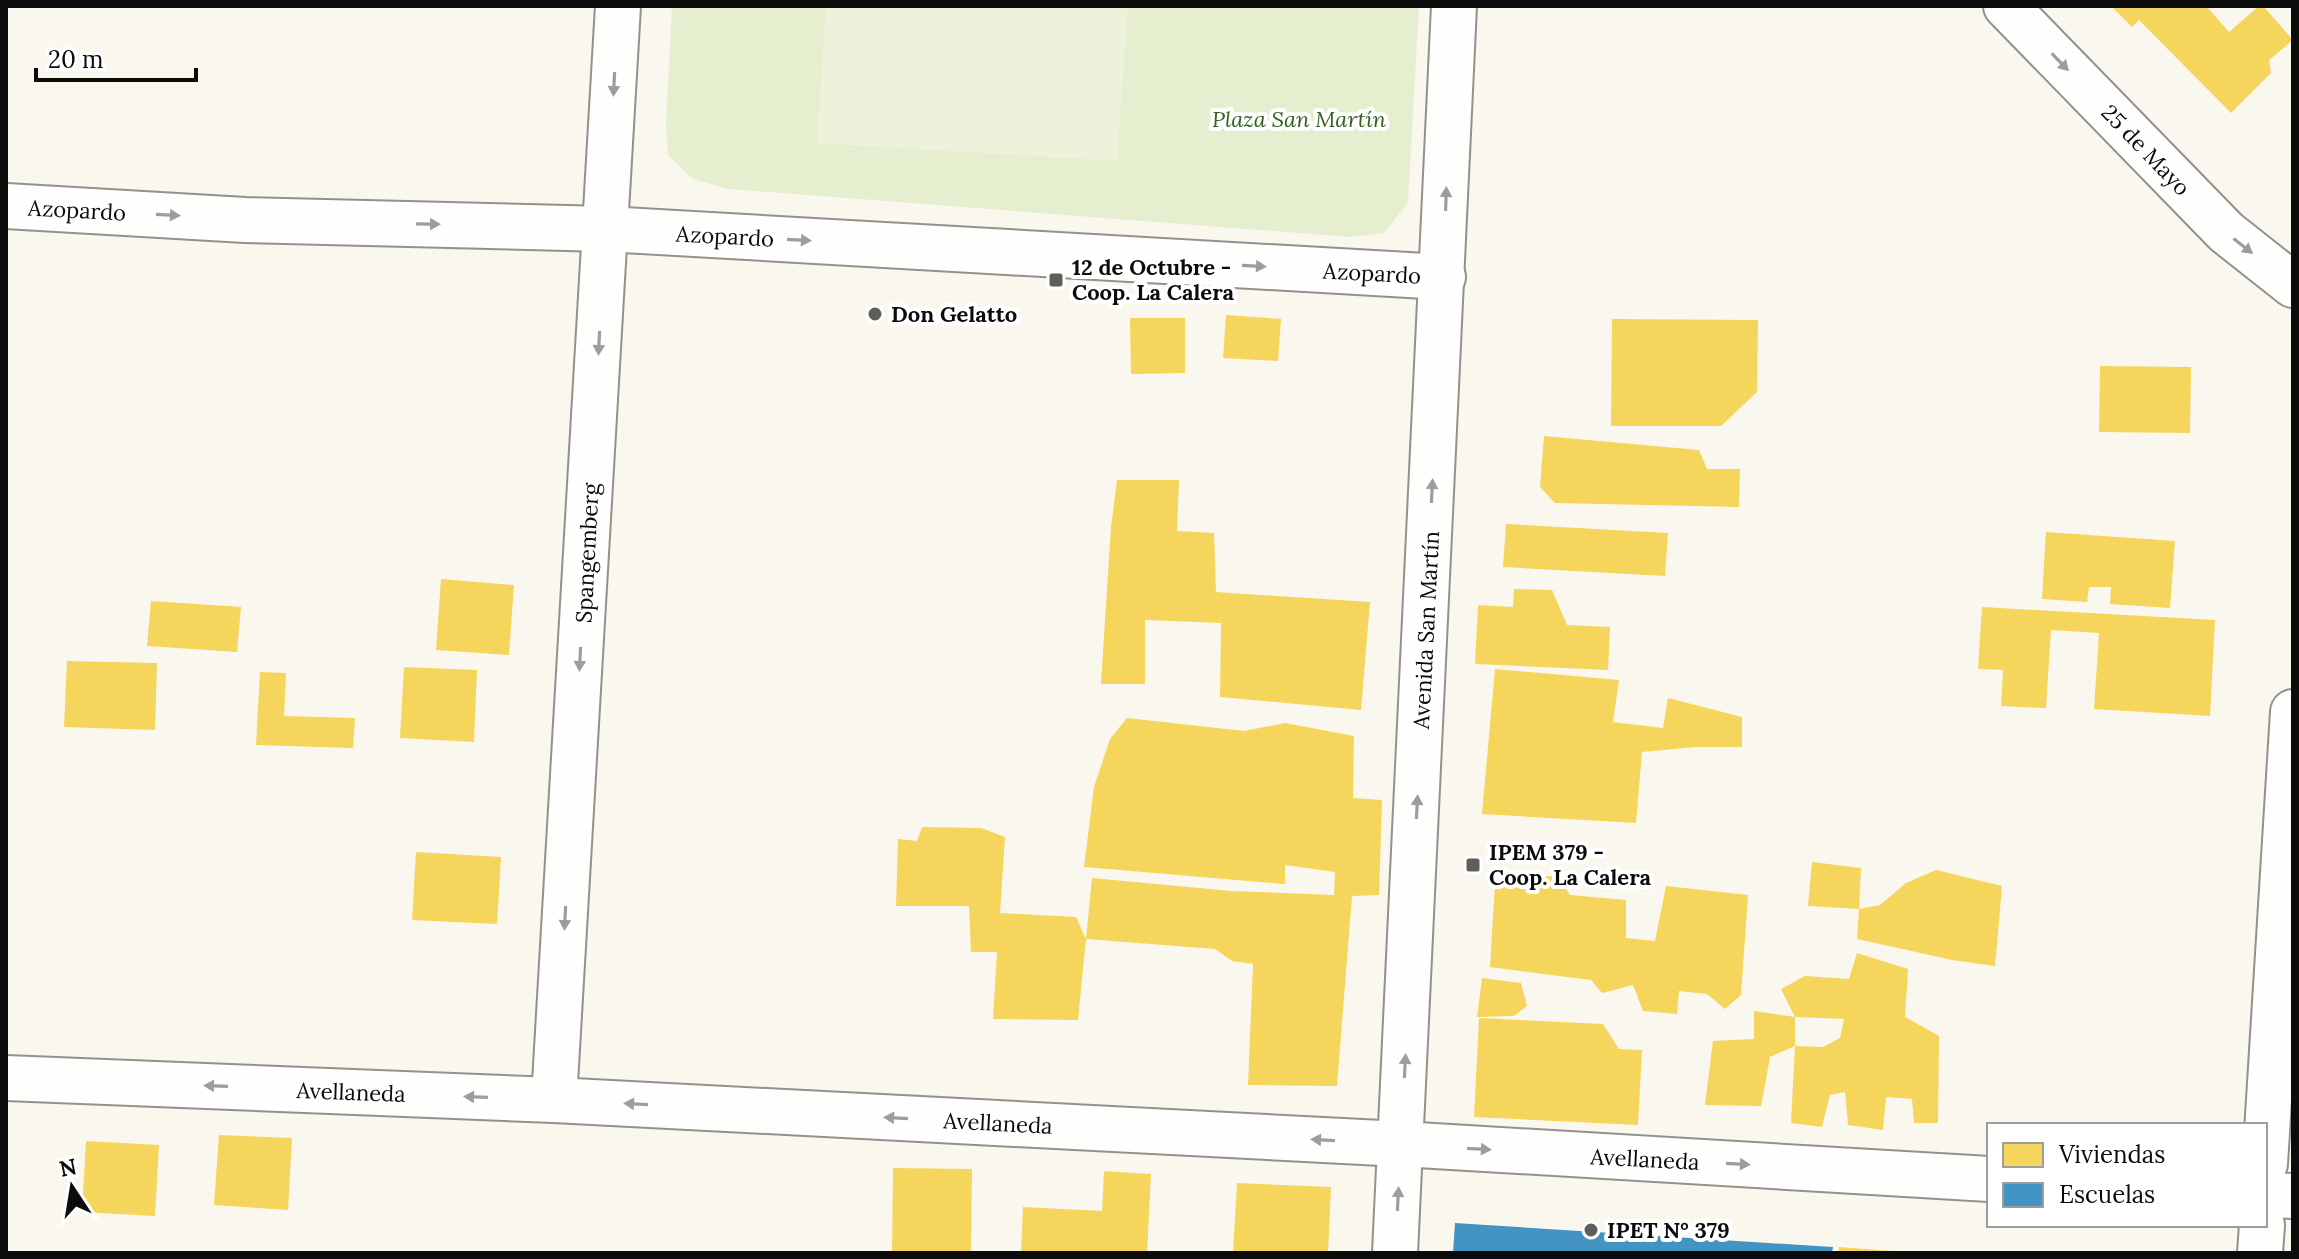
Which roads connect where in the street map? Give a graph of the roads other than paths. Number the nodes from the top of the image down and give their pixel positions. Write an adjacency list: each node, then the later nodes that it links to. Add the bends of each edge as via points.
1 (618, 6): 5 (street, Spangemberg, one-way to 5)
2 (1454, 6): 6 (street, Avenida San Martín, one-way to 2)
3 (2006, 6): 7 (street, 25 de Mayo, one-way to 7, via 2226,232)
4 (6, 206): 5 (street, Azopardo, one-way to 5, via 245,220)
5 (606, 229): 6 (street, Azopardo, one-way to 6); 10 (street, Spangemberg, one-way to 10)
6 (1443, 277): 12 (street, Avenida San Martín, one-way to 6)
7 (2293, 285)
8 (2293, 712): 11 (street)
9 (6, 1078): 10 (street, Avellaneda, one-way to 9)
10 (554, 1100): 12 (street, Avellaneda, one-way to 10)
11 (2267, 1132)
12 (1401, 1144): 13 (street, Avellaneda, one-way to 13); 17 (street, Avenida San Martín, one-way to 12)
13 (1987, 1179)
14 (2267, 1195): 15 (street)
15 (2293, 1196)
16 (2262, 1227): 18 (street)
17 (1395, 1253)
18 (2260, 1253)

